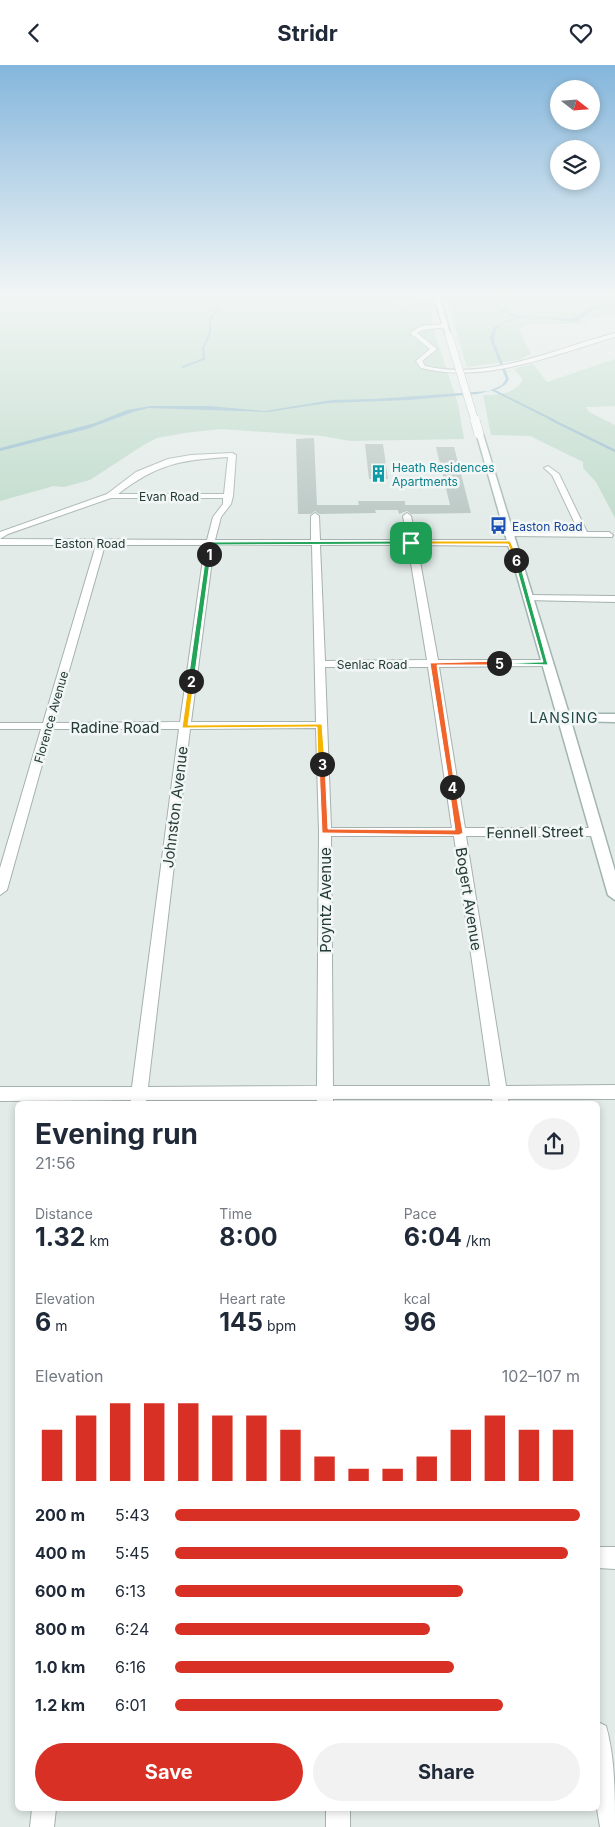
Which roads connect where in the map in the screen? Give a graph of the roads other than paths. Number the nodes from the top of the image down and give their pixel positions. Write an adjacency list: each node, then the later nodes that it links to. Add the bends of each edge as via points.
1 (461, 376): 10 (main road, bridge)
2 (548, 468): 7 (street, via 555,474)
3 (110, 496): 4 (street, Evan Road); 4 (street, Johnston Avenue, via 140,474 171,461 232,455); 9 (street)
4 (229, 496): 13 (street, Johnston Avenue, via 228,504 217,517)
5 (315, 516): 14 (street, Poyntz Avenue)
6 (407, 516): 15 (street, Bogert Avenue)
7 (584, 534): 8 (street, Easton Road); 10 (street, Easton Road)
8 (609, 535)
9 (0, 536)
10 (509, 538): 15 (street, Easton Road); 16 (main road)
11 (0, 542): 12 (street, Easton Road)
12 (101, 543): 13 (street, Easton Road); 25 (street, Florence Avenue)
13 (210, 543): 14 (street, Easton Road); 26 (street, Johnston Avenue)
14 (316, 543): 15 (street, Easton Road); 20 (street, Poyntz Avenue)
15 (411, 543): 18 (street, Bogert Avenue)
16 (528, 598): 17 (street); 19 (main road)
17 (615, 599)
18 (433, 663): 19 (street, Senlac Road); 20 (street, Senlac Road); 29 (street, Bogert Avenue)
19 (546, 663): 21 (main road)
20 (318, 664): 23 (street, Poyntz Avenue)
21 (564, 717): 22 (main road); 28 (main road)
22 (615, 717)
23 (320, 725): 26 (street, Radine Road); 27 (street, Poyntz Avenue)
24 (0, 726): 25 (street, Radine Road)
25 (48, 727): 26 (street, Radine Road); 30 (street, Florence Avenue)
26 (184, 727): 35 (street, Johnston Avenue)
27 (324, 832): 29 (street, Fennell Street); 36 (street, Poyntz Avenue)
28 (596, 832): 29 (street, Fennell Street); 31 (main road)
29 (459, 833): 34 (street, Bogert Avenue)
30 (0, 890)
31 (615, 895)
32 (615, 1092): 34 (street)
33 (0, 1094): 35 (street)
34 (500, 1098): 36 (street)
35 (139, 1099): 36 (street)
36 (325, 1099)
37 (600, 1558): 38 (street)
38 (615, 1558)
39 (600, 1748): 44 (street)
40 (44, 1811): 42 (street)
41 (338, 1811): 43 (street)
42 (42, 1827)
43 (338, 1827)
44 (612, 1827)

